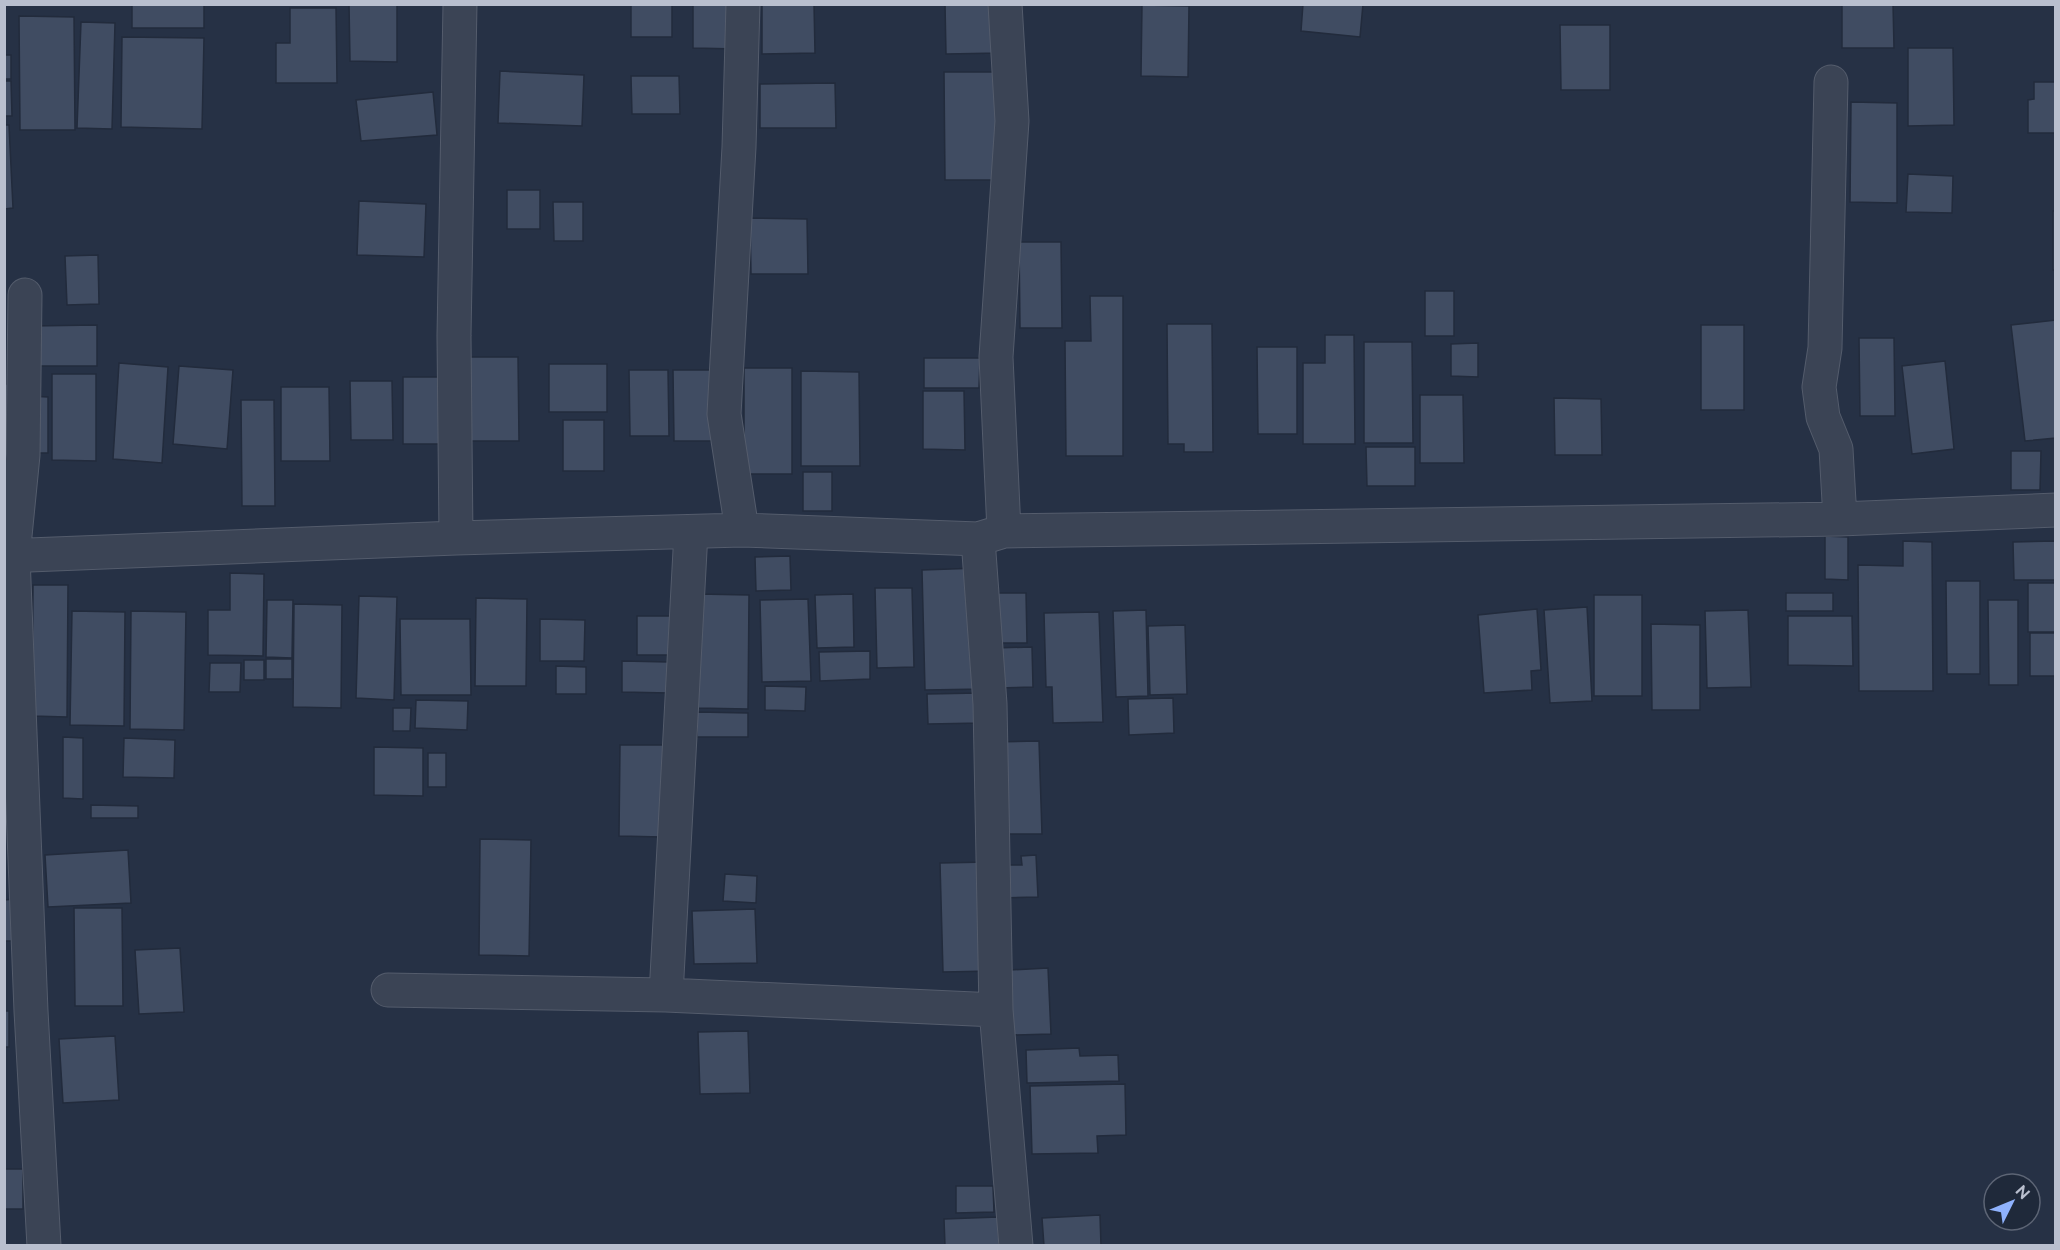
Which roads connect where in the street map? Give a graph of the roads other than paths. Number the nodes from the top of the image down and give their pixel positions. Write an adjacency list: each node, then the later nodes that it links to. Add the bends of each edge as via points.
1 (460, 4): 11 (street, via 454,336)
2 (742, 4): 8 (street, via 739,147 724,414)
3 (1005, 4): 10 (street, via 1012,121 996,357)
4 (1831, 82): 7 (street, via 1825,348 1819,387 1823,417 1836,449)
5 (25, 295): 12 (street, via 23,455)
6 (2055, 510): 7 (street)
7 (1840, 519): 10 (street)
8 (742, 530): 9 (street); 10 (street)
9 (691, 532): 11 (street); 14 (street)
10 (991, 535): 15 (street)
11 (456, 538): 12 (street)
12 (9, 556): 16 (street)
13 (388, 990): 14 (street)
14 (666, 995): 15 (street)
15 (996, 1010): 17 (street)
16 (44, 1245)
17 (1016, 1245)

